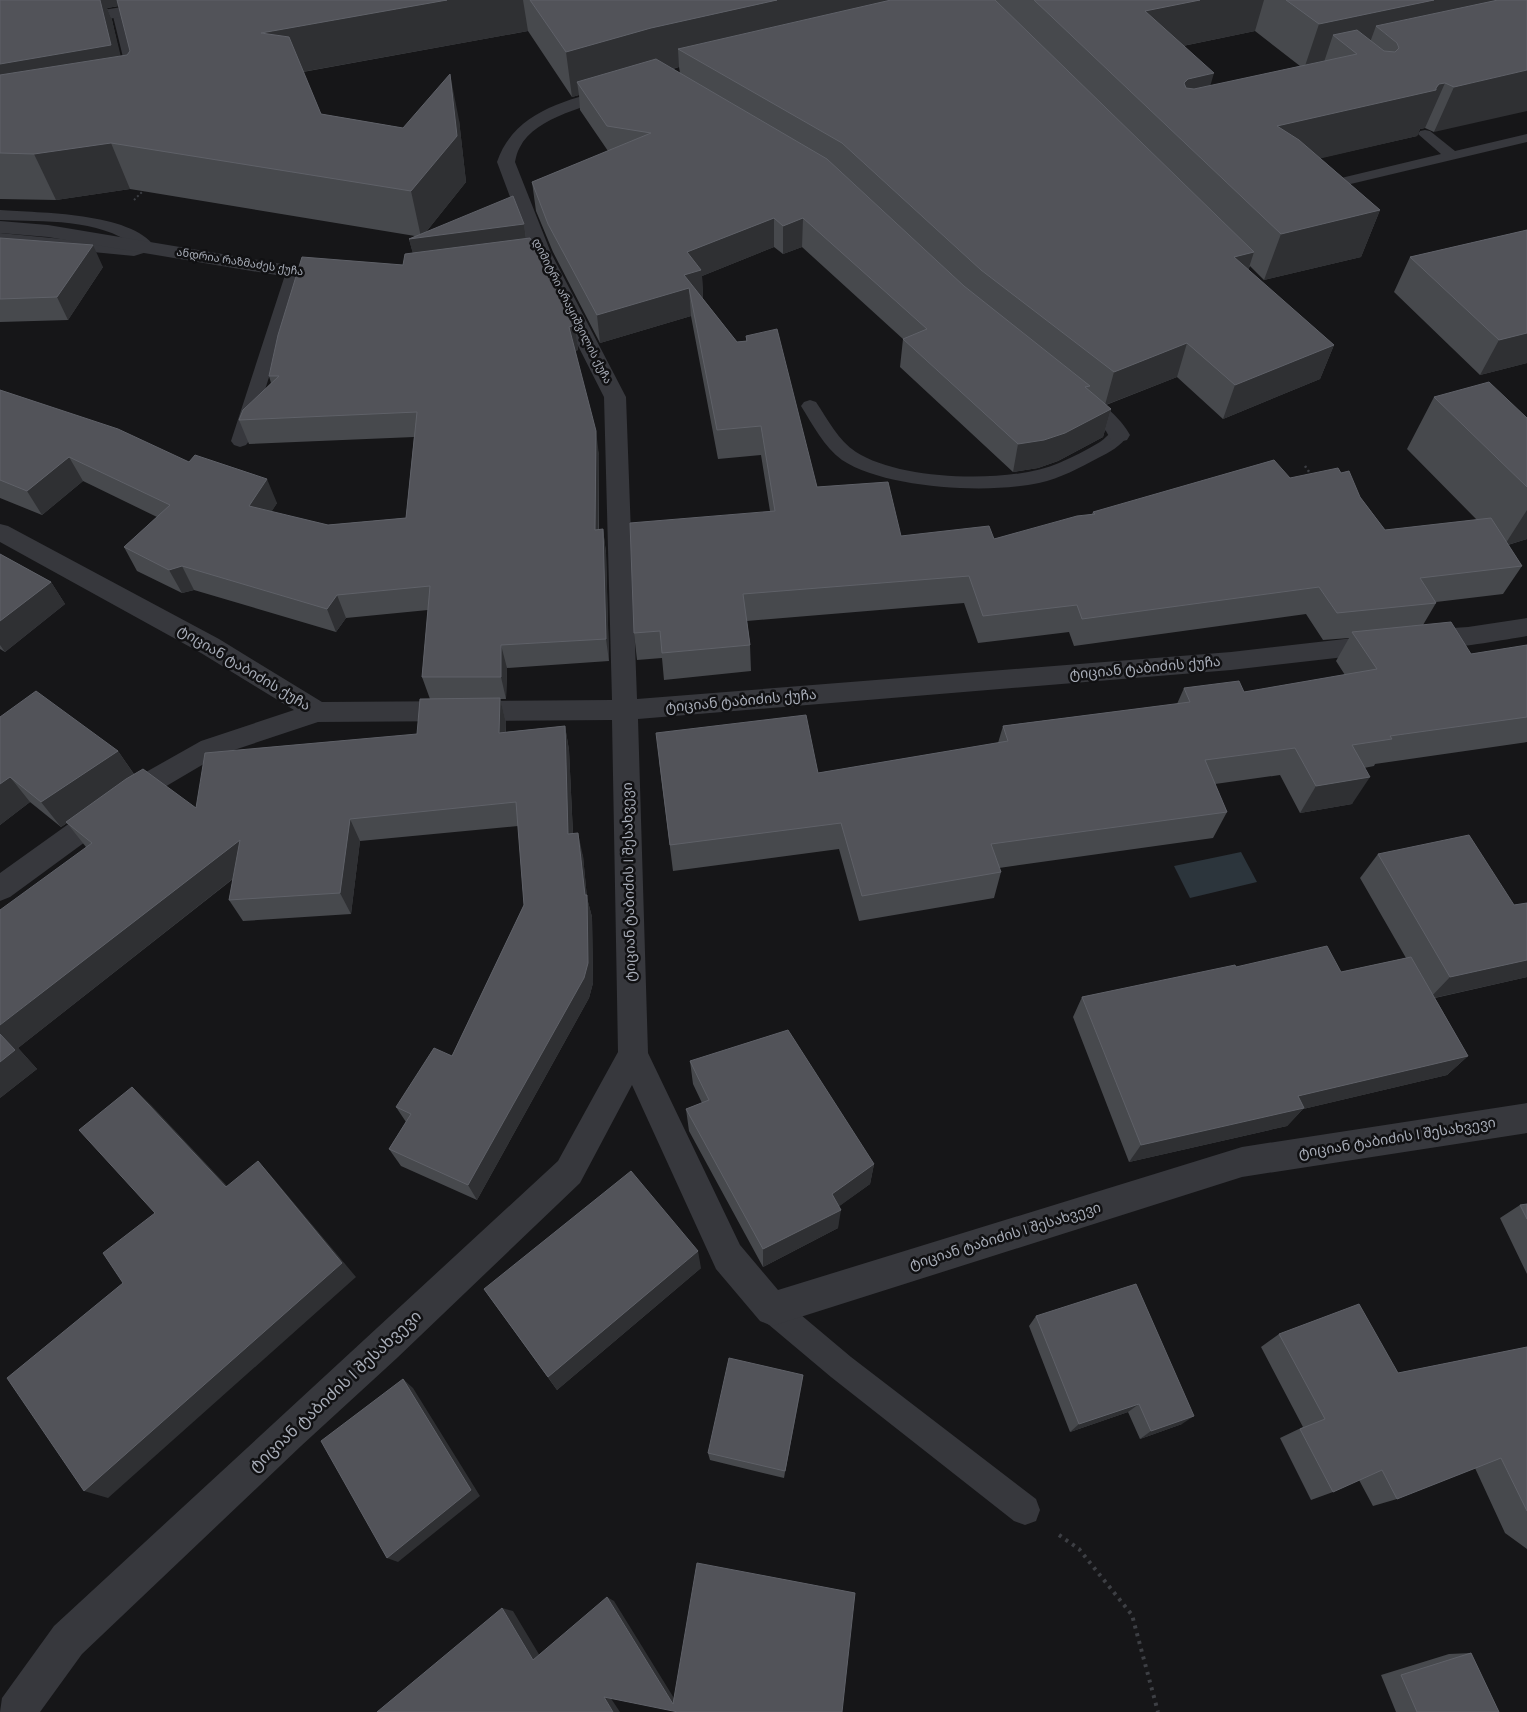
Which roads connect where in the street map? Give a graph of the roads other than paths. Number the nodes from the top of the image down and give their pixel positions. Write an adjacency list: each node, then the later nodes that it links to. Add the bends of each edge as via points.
1 (192, 0): 2 (street)
2 (118, 12): 3 (street); 5 (lane, via 139,94)
3 (0, 32)
4 (633, 87): 14 (street, დიმიტრი არაყიშვილის ქუჩა, via 571,105 546,116 523,132 508,149 506,162)
5 (130, 96)
6 (1426, 134): 8 (lane)
7 (1527, 138): 8 (lane)
8 (1452, 156): 9 (lane, via 1308,190)
9 (1323, 203)
10 (0, 214): 13 (lane, via 83,220 128,234)
11 (0, 227): 13 (street, ანდრია რაზმაძეს ქუჩა, via 48,231)
12 (0, 238): 13 (lane, via 134,251)
13 (147, 247): 16 (street, ანდრია რაზმაძეს ქუჩა)
14 (541, 253): 15 (street); 24 (street, დიმიტრი არაყიშვილის ქუჩა, via 615,397)
15 (522, 256)
16 (294, 272): 17 (street, ანდრია რაზმაძეს ქუჩა); 21 (lane)
17 (349, 273)
18 (1068, 390): 20 (street, via 1115,427)
19 (810, 406): 20 (lane, via 829,437 855,459 899,475 948,481 1005,482 1041,476 1084,459 1114,442)
20 (1119, 435)
21 (240, 441)
22 (0, 532): 25 (street, ტიციან ტაბიძის ქუჩა, via 210,646)
23 (1527, 627): 24 (street, ტიციან ტაბიძის ქუჩა, via 1231,661)
24 (625, 710): 25 (street, ტიციან ტაბიძის ქუჩა); 27 (street, ტიციან ტაბიძის I შესახვევი)
25 (318, 712): 26 (street, via 210,748 132,793)
26 (0, 889)
27 (632, 1054): 29 (street, ტიციან ტაბიძის I შესახვევი, via 728,1257); 31 (street, ტიციან ტაბიძის I შესახვევი, via 569,1172 68,1640)
28 (1527, 1118): 29 (street, ტიციან ტაბიძის I შესახვევი, via 1242,1162)
29 (772, 1309): 30 (lane)
30 (1025, 1510)
31 (16, 1712)

